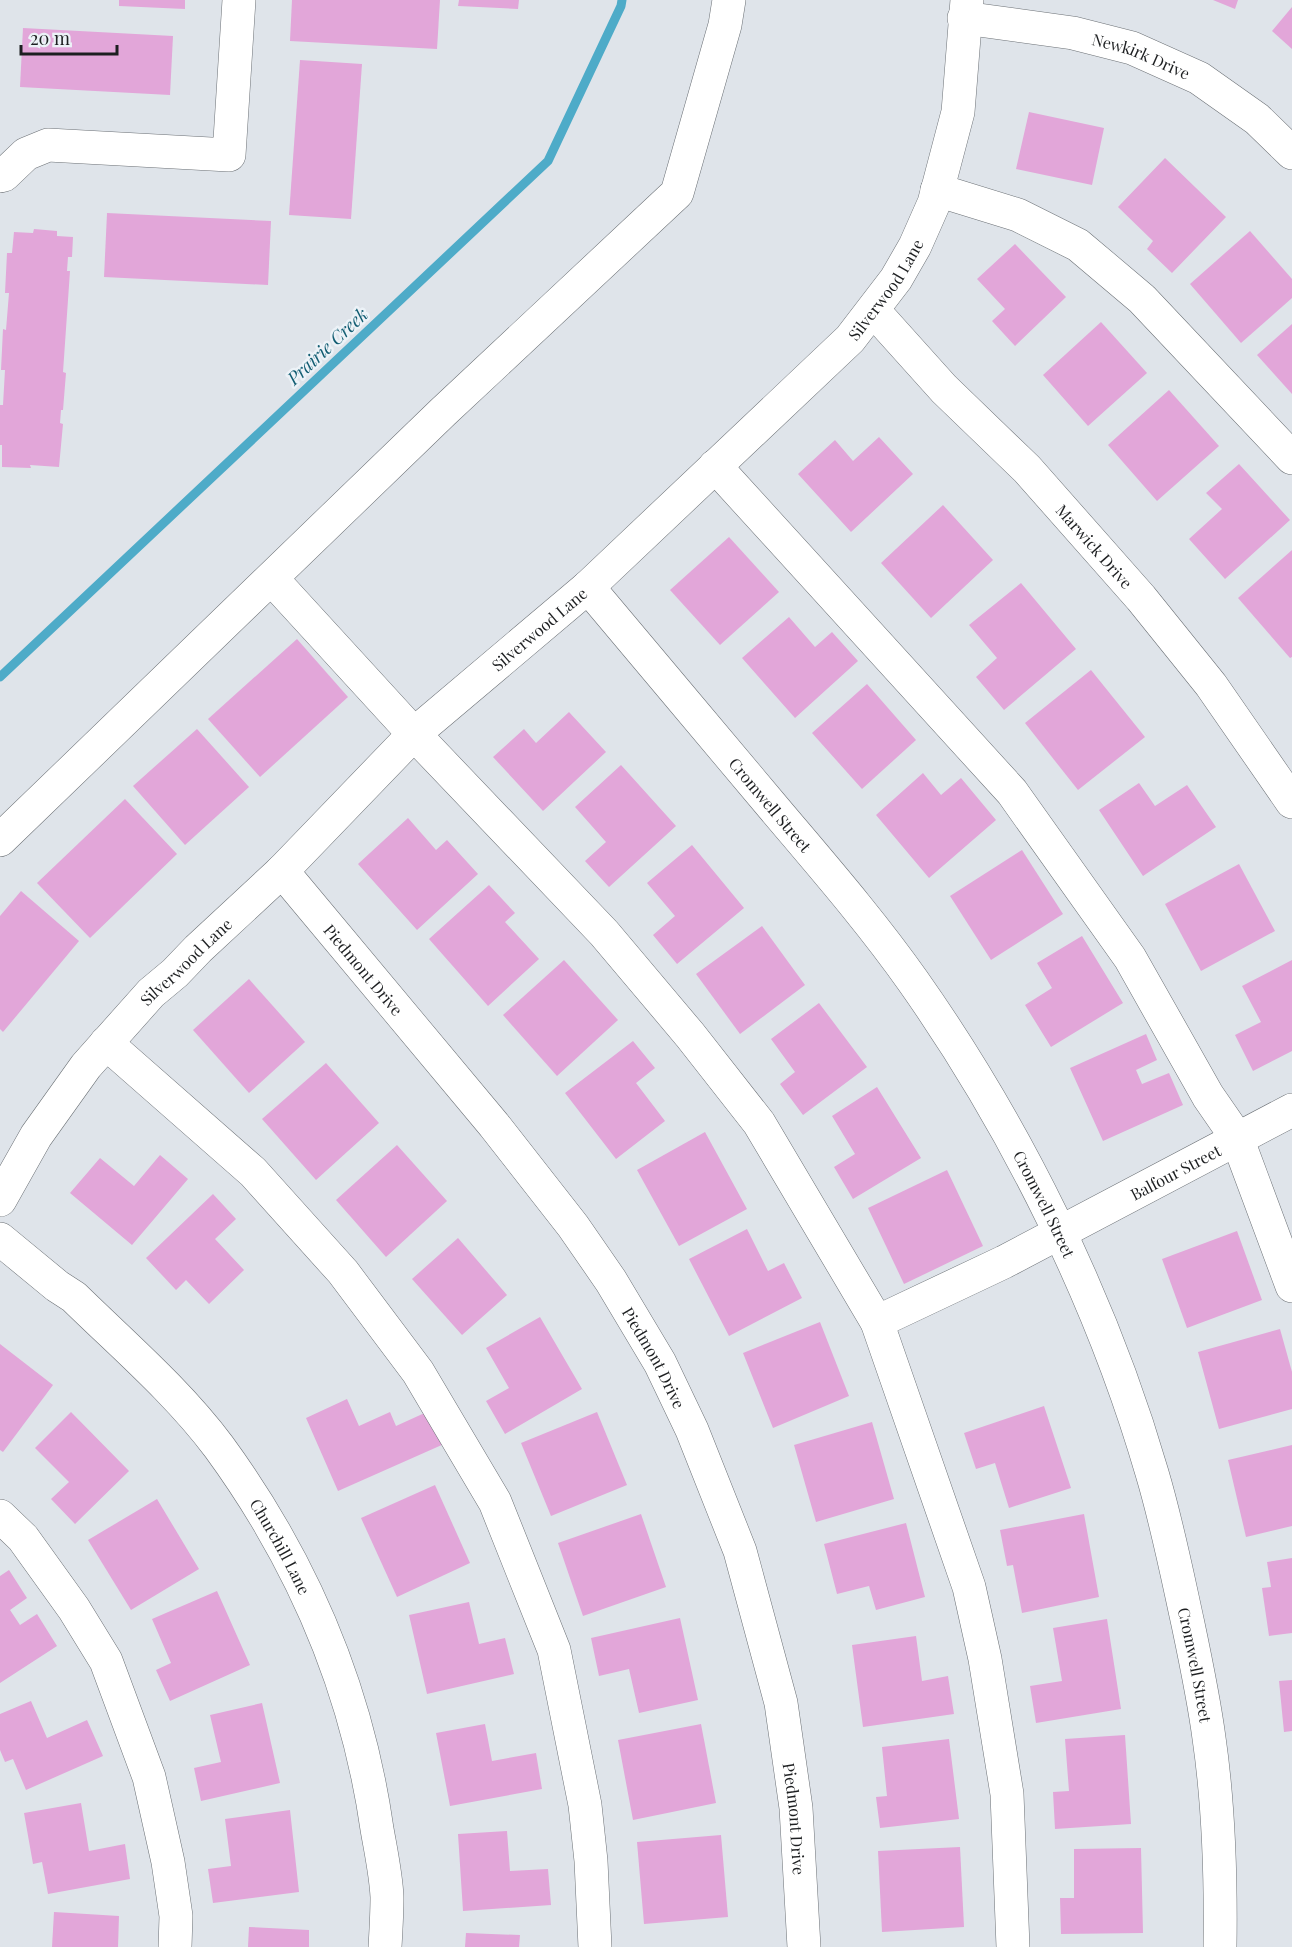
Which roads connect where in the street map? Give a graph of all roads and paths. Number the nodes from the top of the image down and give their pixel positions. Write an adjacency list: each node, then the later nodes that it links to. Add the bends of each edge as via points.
1 (239, 0): 5 (street, via 229,155 48,145 26,154)
2 (729, 0): 10 (street, via 677,193)
3 (965, 9): 4 (street, Newkirk Drive, via 1132,48 1199,78 1257,119); 6 (street, Silverwood Lane, via 958,112)
4 (1292, 153)
5 (0, 176)
6 (937, 190): 7 (street, Silverwood Lane, via 915,246); 8 (street, via 1018,215 1078,245 1143,299)
7 (873, 310): 9 (street, Silverwood Lane, via 850,339); 13 (street, Marwick Drive, via 944,388 1027,469 1141,598 1211,685)
8 (1292, 458)
9 (716, 466): 11 (street, Silverwood Lane); 18 (street, via 1012,792 1130,958)
10 (272, 579): 12 (street); 14 (street)
11 (588, 587): 12 (street, Silverwood Lane); 20 (street, Cromwell Street, via 912,979 1002,1123)
12 (414, 734): 15 (street, Silverwood Lane); 23 (street, via 604,933 738,1096 830,1238)
13 (1292, 802)
14 (0, 840)
15 (282, 871): 16 (street, Silverwood Lane, via 151,993); 28 (street, Piedmont Drive, via 487,1116 573,1226 611,1281 669,1382 740,1551 781,1703 796,1808)
16 (106, 1043): 19 (street, Silverwood Lane, via 36,1136); 27 (street, via 253,1172 343,1272 418,1372 495,1502 554,1650 585,1805)
17 (1292, 1110): 18 (street, Balfour Street)
18 (1236, 1138): 20 (street, Balfour Street); 22 (street)
19 (0, 1200)
20 (1059, 1231): 23 (street, Balfour Street, via 1004,1262); 30 (street, Cromwell Street, via 1098,1318 1128,1400 1174,1560 1209,1738 1216,1811)
21 (0, 1239): 26 (street, Churchill Lane, via 74,1297 184,1405 218,1447 281,1542 316,1612 359,1732 387,1896)
22 (1292, 1286)
23 (877, 1322): 29 (street, via 969,1587 985,1659 1007,1794)
24 (0, 1516): 25 (street, via 55,1582 106,1661 149,1777 168,1862 176,1916)
25 (175, 1947)
26 (385, 1947)
27 (595, 1947)
28 (804, 1947)
29 (1013, 1947)
30 (1220, 1947)

